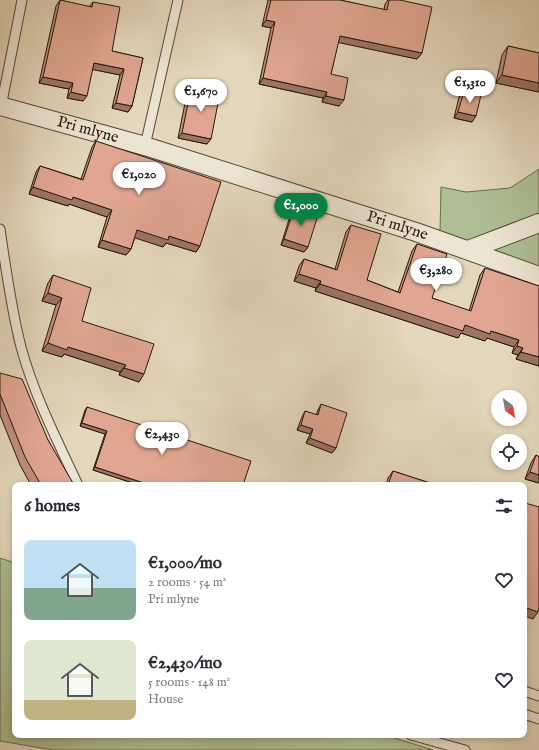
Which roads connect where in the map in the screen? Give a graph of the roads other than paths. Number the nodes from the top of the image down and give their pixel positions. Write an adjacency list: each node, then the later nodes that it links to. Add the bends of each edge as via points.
1 (22, 0): 3 (lane)
2 (178, 0): 4 (lane)
3 (0, 108): 4 (street, Pri mlyne)
4 (145, 146): 7 (street, Pri mlyne)
5 (539, 223): 7 (street)
6 (0, 230): 9 (lane, via 9,292 21,347 41,407)
7 (468, 250): 8 (street, Pri mlyne)
8 (539, 276)
9 (77, 482)
10 (527, 692): 11 (lane)
11 (539, 696)
12 (527, 715): 13 (lane)
13 (539, 719)
14 (422, 738): 15 (lane)
15 (465, 750)

